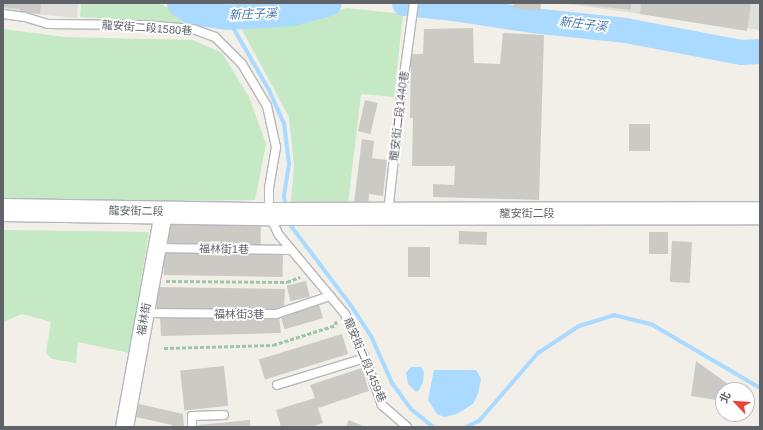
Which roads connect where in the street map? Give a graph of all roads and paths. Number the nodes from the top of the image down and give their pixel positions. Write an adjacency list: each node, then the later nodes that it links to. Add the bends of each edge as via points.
1 (414, 3): 7 (lane, 龍安街二段1440巷)
2 (3, 14): 6 (lane, 龍安街二段1580巷, via 48,24 144,25 193,30 215,38 242,64 267,106 276,147)
3 (3, 210): 4 (street, 龍安街二段)
4 (163, 212): 6 (street, 龍安街二段); 8 (street, 福林街)
5 (760, 213): 7 (street, 龍安街二段)
6 (269, 214): 7 (street, 龍安街二段); 9 (lane, 龍安街二段1459巷, via 279,235)
7 (388, 214)
8 (157, 248): 9 (lane, 福林街1巷); 13 (street, 福林街)
9 (291, 250): 12 (lane, 龍安街二段1459巷)
10 (297, 278): 11 (path, via 287,282)
11 (160, 281)
12 (330, 296): 13 (lane, 福林街3巷, via 276,314); 16 (lane, 龍安街二段1459巷, via 345,314)
13 (145, 313): 19 (street, 福林街)
14 (336, 326): 15 (path, via 272,345)
15 (164, 348)
16 (365, 358): 17 (lane); 21 (lane, 龍安街二段1459巷, via 382,405)
17 (277, 385)
18 (224, 415): 20 (lane, via 192,416)
19 (124, 427)
20 (192, 427)
21 (407, 427)

